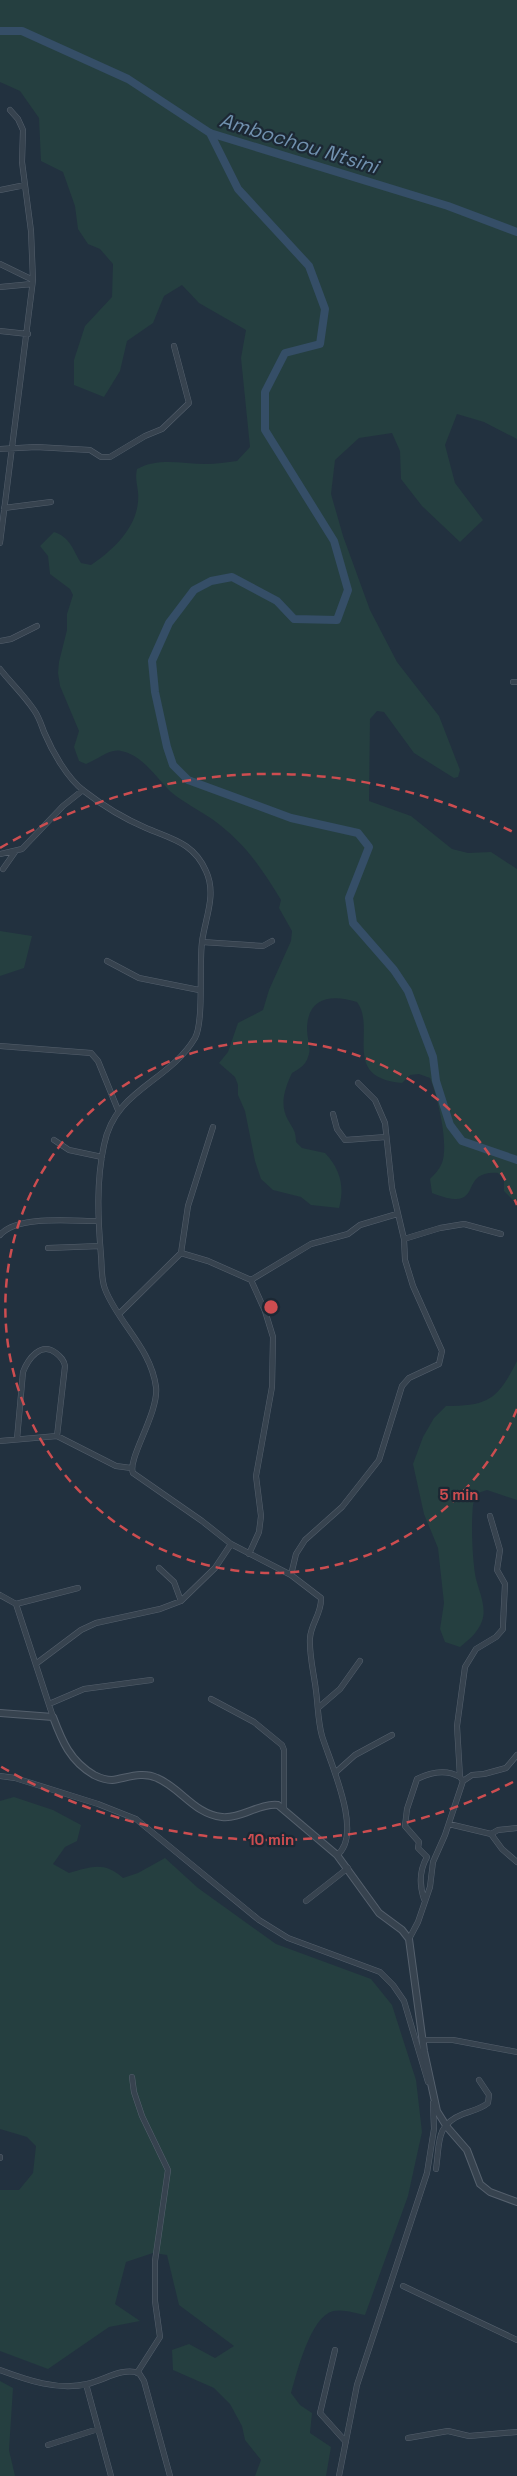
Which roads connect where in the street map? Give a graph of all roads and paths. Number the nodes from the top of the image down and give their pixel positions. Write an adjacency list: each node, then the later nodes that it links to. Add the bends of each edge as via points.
1 (10, 110): 2 (street, via 23,130)
2 (25, 185): 3 (street); 5 (street)
3 (0, 190)
4 (0, 264): 5 (street)
5 (33, 282): 6 (street); 8 (street)
6 (0, 287)
7 (0, 331): 8 (street)
8 (28, 334): 10 (street)
9 (174, 346): 10 (street, via 189,403 162,429 110,457 101,457 90,450)
10 (12, 447): 11 (street); 13 (street)
11 (0, 449)
12 (51, 502): 13 (street)
13 (4, 508): 14 (street)
14 (0, 533): 15 (street)
15 (0, 543)
16 (37, 626): 17 (street)
17 (0, 641)
18 (0, 669): 19 (street, via 35,711 67,772)
19 (83, 790): 20 (street); 24 (street, via 139,824 181,841 202,863 209,878 211,894)
20 (15, 852): 21 (street); 22 (street)
21 (0, 854)
22 (3, 869)
23 (272, 941): 24 (street, via 263,946)
24 (202, 942): 26 (street)
25 (107, 962): 26 (street, via 139,978)
26 (199, 990): 29 (street, via 198,1029 194,1039 167,1070)
27 (0, 1046): 29 (street, via 91,1053 98,1061)
28 (358, 1083): 32 (street, via 375,1100 385,1123)
29 (118, 1110): 34 (street, via 108,1131)
30 (333, 1114): 32 (street, via 337,1129 345,1140)
31 (213, 1127): 42 (street, via 188,1206)
32 (386, 1137): 35 (street)
33 (54, 1140): 34 (street, via 69,1150)
34 (102, 1158): 36 (street)
35 (397, 1214): 39 (street); 43 (street, via 360,1225 348,1234 311,1244)
36 (97, 1221): 38 (street, via 19,1224); 40 (street)
37 (501, 1234): 39 (street, via 464,1224)
38 (0, 1235)
39 (404, 1239): 55 (street, via 405,1260 413,1286 442,1351 442,1360 409,1378 402,1386 379,1460 342,1507 305,1540 296,1554)
40 (100, 1246): 41 (street); 46 (street, via 104,1287)
41 (48, 1248)
42 (181, 1253): 44 (street); 46 (street)
43 (265, 1272): 44 (street); 45 (street, via 256,1279)
44 (251, 1280): 45 (street)
45 (254, 1289): 53 (street, via 273,1337 271,1393 256,1476 261,1516 259,1532)
46 (120, 1314): 50 (street, via 143,1351 156,1388 151,1418)
47 (57, 1436): 48 (street); 48 (street, via 64,1361 53,1351 43,1350 36,1352 23,1372); 50 (street, via 116,1466)
48 (17, 1439): 49 (street)
49 (0, 1441)
50 (131, 1468): 52 (street, via 133,1474)
51 (490, 1516): 72 (street, via 500,1550 497,1570 505,1584 503,1629 476,1649 465,1667 457,1726)
52 (231, 1544): 53 (street); 58 (street, via 215,1568)
53 (249, 1554): 55 (street)
54 (159, 1568): 58 (street, via 174,1582)
55 (291, 1575): 65 (street, via 321,1598 319,1615 310,1638)
56 (78, 1588): 59 (street)
57 (0, 1595): 59 (street)
58 (180, 1601): 61 (street, via 160,1609 96,1623)
59 (16, 1604): 61 (street)
60 (360, 1661): 65 (street, via 340,1689)
61 (36, 1663): 64 (street)
62 (151, 1680): 64 (street, via 84,1689)
63 (211, 1699): 73 (street, via 254,1722 282,1745)
64 (49, 1704): 67 (street)
65 (318, 1708): 70 (street, via 323,1738)
66 (0, 1713): 67 (street)
67 (53, 1717): 73 (street, via 74,1761 102,1779 139,1775 157,1778 201,1810 220,1817 272,1805)
68 (392, 1735): 70 (street, via 355,1755)
69 (517, 1755): 72 (street, via 506,1768)
70 (336, 1772): 77 (street, via 346,1818 344,1847)
71 (0, 1776): 99 (street, via 15,1778 136,1818 259,1920 288,1938 380,1972 404,2001 433,2105 432,2146 424,2182 357,2384)
72 (462, 1779): 74 (street); 80 (street, via 451,1772 428,1774 417,1779 407,1809 405,1826 427,1857 420,1872)
73 (284, 1810): 77 (street)
74 (449, 1824): 76 (street); 80 (street, via 433,1862 430,1887)
75 (517, 1828): 76 (street)
76 (491, 1834): 78 (street)
77 (337, 1856): 79 (street)
78 (517, 1862)
79 (348, 1868): 81 (street); 82 (street, via 379,1913)
80 (424, 1899): 82 (street)
81 (306, 1901)
82 (409, 1939): 83 (street)
83 (423, 2040): 84 (street, via 453,2040); 87 (street, via 436,2106)
84 (517, 2052)
85 (132, 2077): 94 (street, via 142,2116 168,2170 155,2261 160,2337)
86 (479, 2080): 87 (street, via 489,2095 488,2103)
87 (445, 2124): 88 (street, via 440,2131); 89 (street, via 467,2150 483,2187)
88 (436, 2169)
89 (517, 2202)
90 (403, 2286): 91 (street)
91 (517, 2340)
92 (335, 2350): 99 (street, via 320,2413)
93 (0, 2370): 95 (street, via 42,2383)
94 (137, 2373): 95 (street, via 126,2371); 102 (street, via 144,2381)
95 (86, 2384): 96 (street)
96 (98, 2429): 100 (street); 101 (street)
97 (517, 2432): 98 (street, via 469,2436 448,2431)
98 (408, 2438)
99 (346, 2442): 103 (street)
100 (48, 2445)
101 (111, 2476)
102 (170, 2476)
103 (339, 2476)

